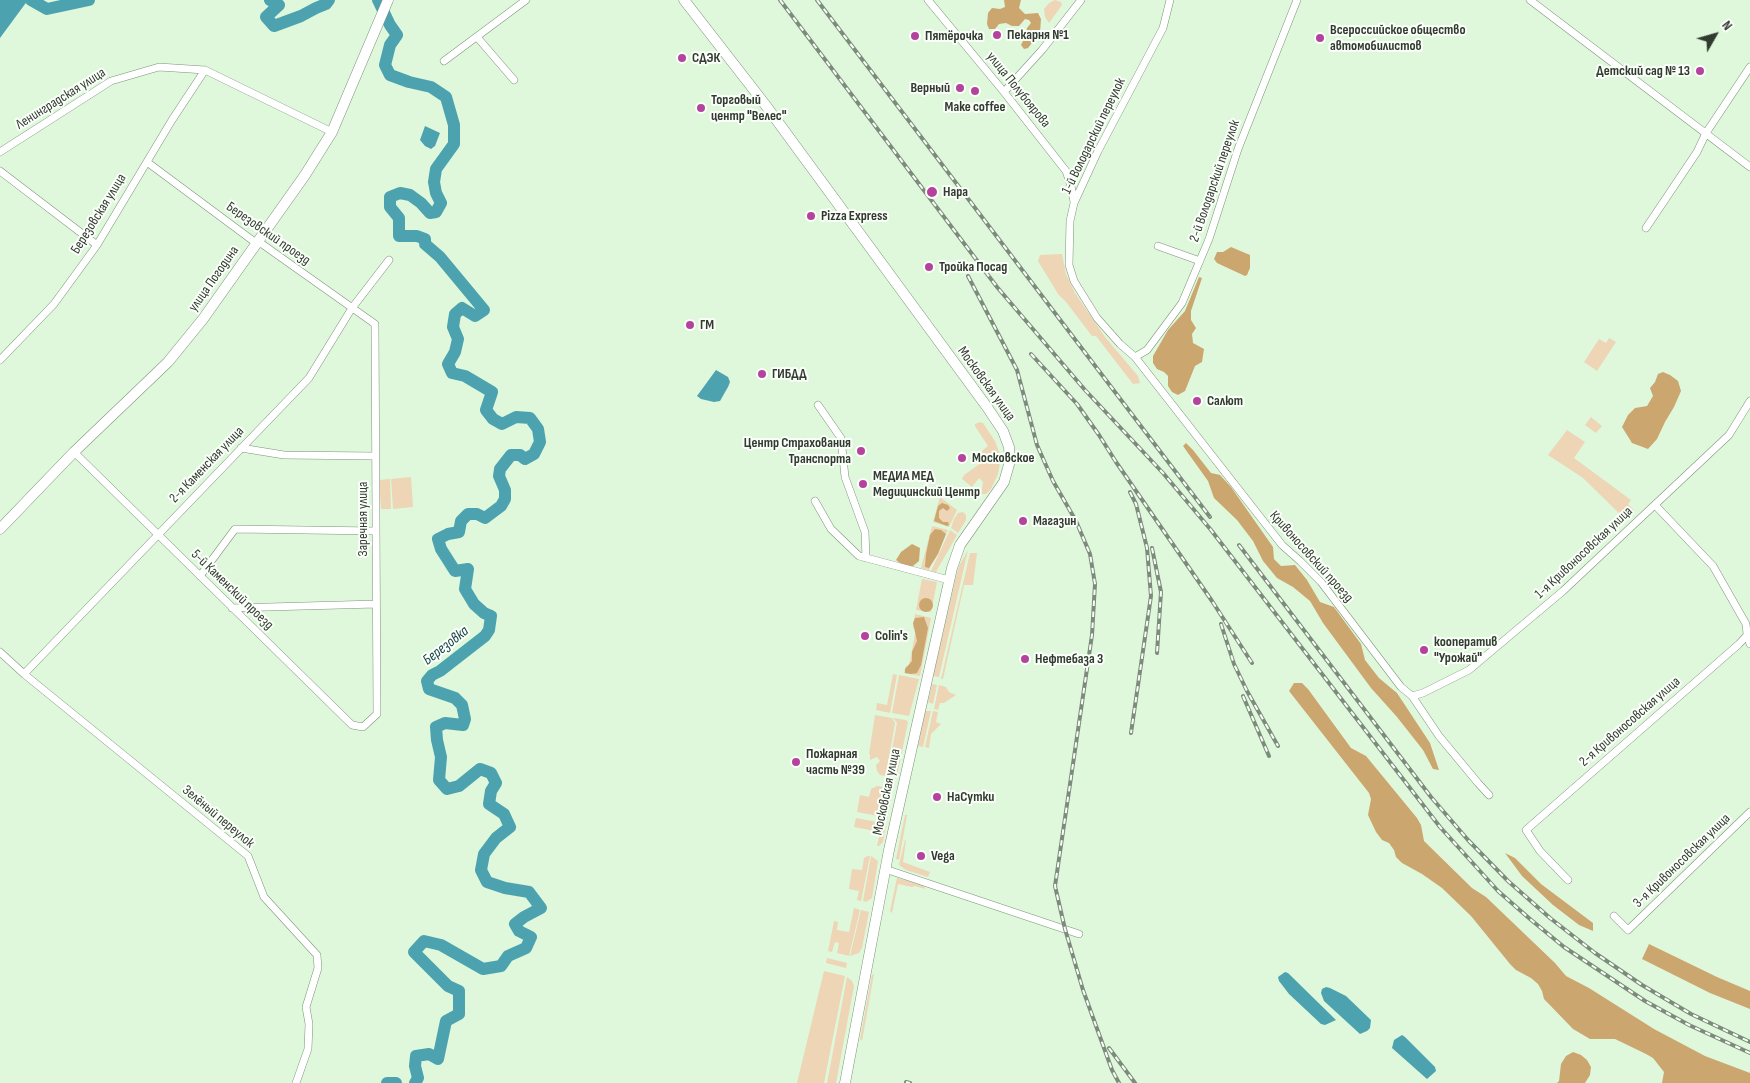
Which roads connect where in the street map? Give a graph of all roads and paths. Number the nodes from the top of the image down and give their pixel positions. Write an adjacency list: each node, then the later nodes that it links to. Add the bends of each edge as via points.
1 (388, 0): 15 (main road, улица Погодина)
2 (526, 0): 9 (street)
3 (684, 0): 44 (main road, Московская улица, via 796,146 1005,435 1010,456 1006,475 960,545)
4 (928, 0): 14 (street, улица Полубоярова)
5 (1080, 0): 14 (street, via 1042,50)
6 (1170, 0): 21 (street, 1-й Володарский переулок, via 1163,28)
7 (1297, 0): 27 (street, 2-й Володарский переулок, via 1238,149)
8 (1530, 0): 16 (street)
9 (477, 37): 10 (street); 13 (street)
10 (444, 61)
11 (1750, 67): 16 (street)
12 (205, 70): 15 (street, Ленинградская улица); 17 (street, Ленинградская улица, via 159,67 110,81); 18 (street, Березовская улица)
13 (514, 80)
14 (1004, 92): 21 (street, улица Полубоярова, via 1066,171)
15 (332, 132): 23 (main road, улица Погодина)
16 (1706, 133): 19 (street); 22 (street, via 1697,152)
17 (0, 152)
18 (147, 162): 23 (street, Березовский проезд); 24 (street, Березовская улица)
19 (1750, 167)
20 (0, 171): 24 (street)
21 (1074, 203): 30 (street, 1-й Володарский переулок, via 1070,221 1069,265 1074,281 1097,318)
22 (1646, 228)
23 (256, 243): 28 (street, Березовский проезд, via 262,244); 35 (main road, улица Погодина, via 204,319 168,362)
24 (96, 245): 31 (street, Березовская улица, via 54,304)
25 (1158, 246): 27 (street)
26 (389, 260): 28 (street, 2-я Каменская улица)
27 (1200, 261): 30 (street, 2-й Володарский переулок, via 1182,303 1147,350)
28 (352, 308): 29 (street, Березовский проезд); 34 (street, 2-я Каменская улица, via 309,378)
29 (375, 324): 36 (street, Заречная улица)
30 (1135, 357): 51 (street, Кривоносовский проезд, via 1282,545 1321,582 1401,687)
31 (0, 360)
32 (1750, 401): 38 (street, 1-я Кривоносовская улица, via 1729,435)
33 (818, 405): 42 (street, via 841,438 845,477 866,532)
34 (241, 448): 36 (street, via 284,455); 41 (street, 2-я Каменская улица)
35 (74, 452): 39 (main road, улица Погодина); 41 (street, 5-й Каменский проезд)
36 (375, 456): 40 (street, Заречная улица)
37 (815, 501): 42 (street, via 831,529 858,556)
38 (1655, 504): 47 (street, via 1714,566); 51 (street, 1-я Кривоносовская улица, via 1563,591 1469,670)
39 (0, 529)
40 (376, 531): 43 (street, via 235,529); 45 (street, Заречная улица)
41 (157, 534): 43 (street, 5-й Каменский проезд); 50 (street, 2-я Каменская улица)
42 (866, 558): 44 (street)
43 (200, 576): 46 (street, 5-й Каменский проезд)
44 (949, 580): 55 (main road, Московская улица)
45 (376, 604): 46 (street); 52 (street, Заречная улица)
46 (232, 608): 52 (street, 5-й Каменский проезд, via 352,725 363,727)
47 (1748, 633): 48 (street); 56 (street, 2-я Кривоносовская улица, via 1526,830)
48 (1750, 644)
49 (0, 652): 50 (street, Зелёный переулок)
50 (24, 674): 59 (street, Зелёный переулок, via 248,856 264,897 317,955 318,968 306,1007 308,1049)
51 (1412, 696): 53 (street, Кривоносовский проезд, via 1439,736)
52 (377, 714)
53 (1489, 795)
54 (1750, 812): 57 (street, 3-я Кривоносовская улица, via 1628,930)
55 (885, 869): 58 (street); 60 (main road, Московская улица)
56 (1568, 880)
57 (1614, 916)
58 (1080, 934)
59 (296, 1083)
60 (844, 1083)

